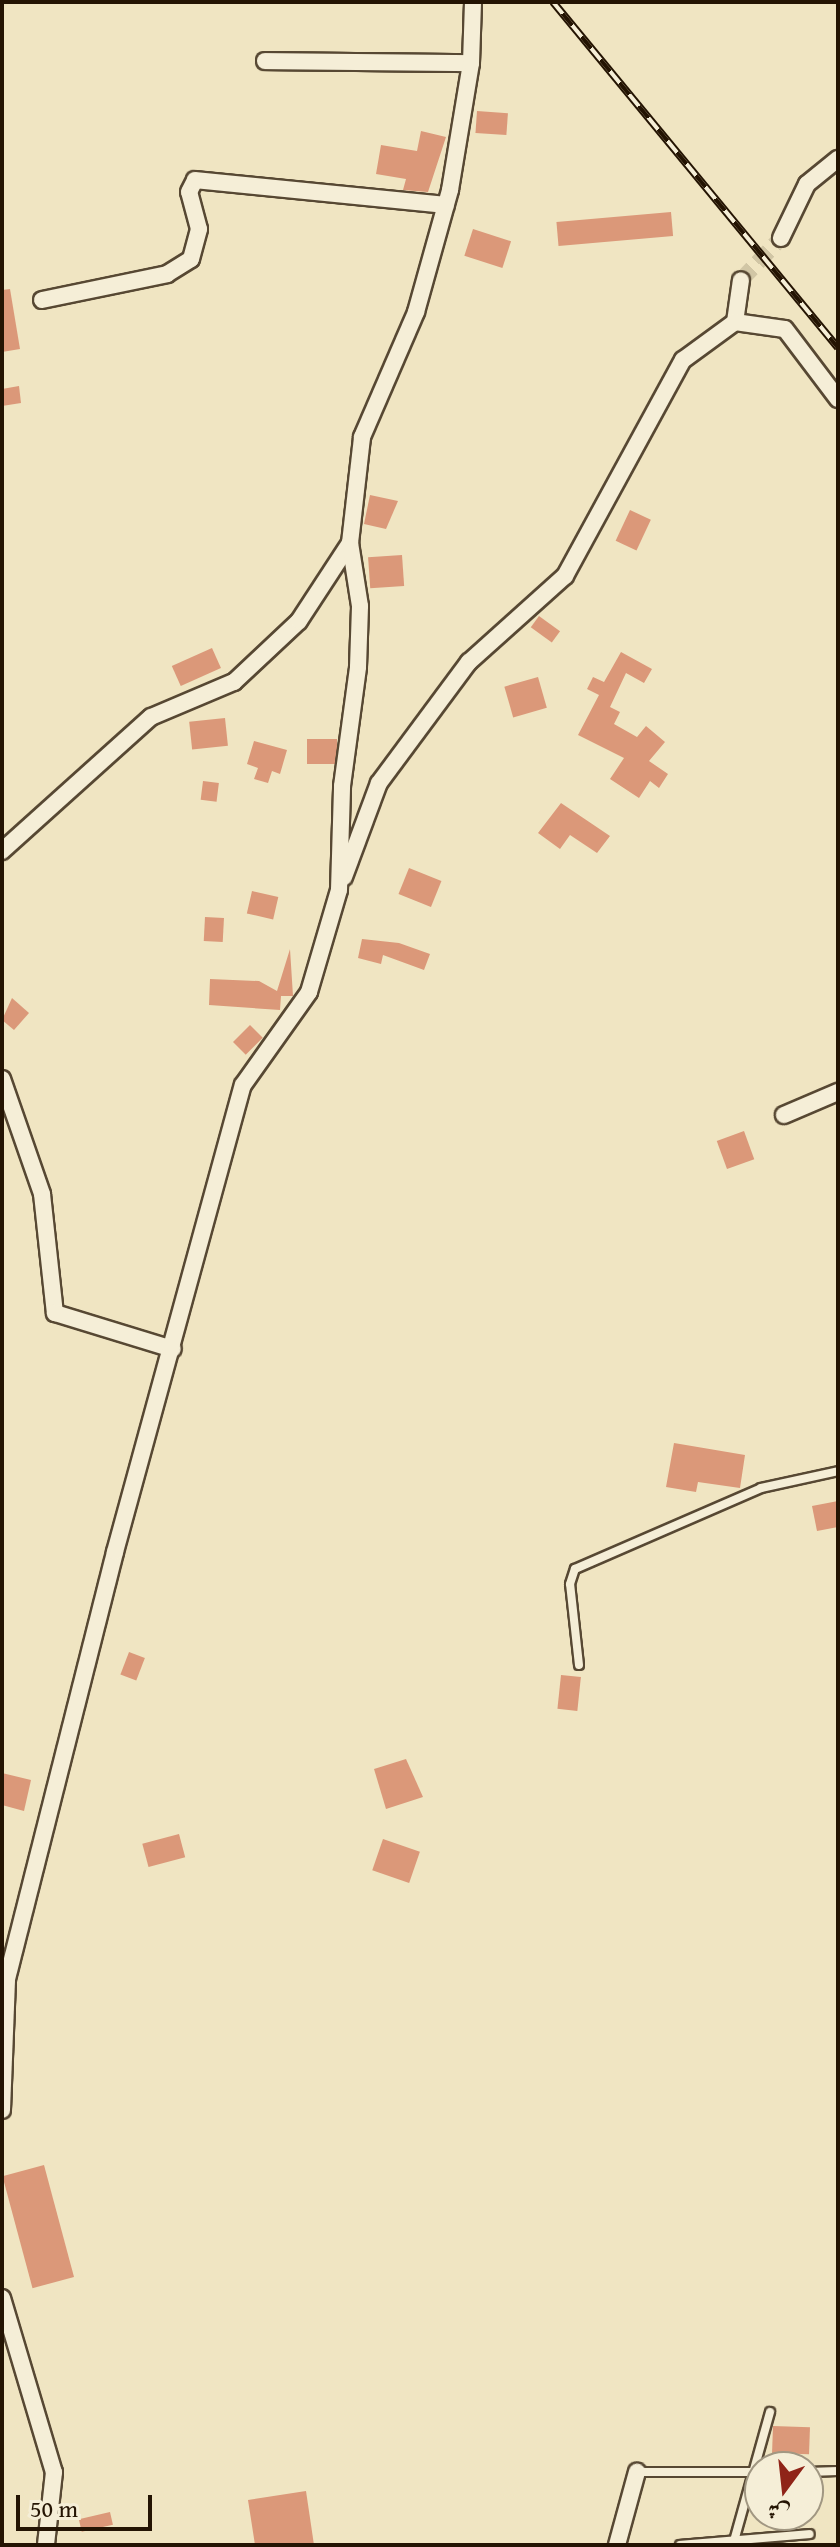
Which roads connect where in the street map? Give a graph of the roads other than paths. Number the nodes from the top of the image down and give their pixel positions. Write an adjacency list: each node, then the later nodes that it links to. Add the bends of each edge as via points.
1 (473, 2): 3 (street)
2 (265, 61): 3 (street)
3 (471, 63): 5 (street)
4 (838, 159): 6 (street, via 807,184)
5 (446, 205): 8 (street, via 195,180 189,192 199,229 191,259 167,274); 11 (street, via 416,312 362,437)
6 (781, 238)
7 (741, 280): 9 (street)
8 (42, 300)
9 (735, 322): 10 (street, via 785,329); 13 (street, via 683,360 565,576 469,662 379,783)
10 (838, 399)
11 (350, 543): 12 (street, via 299,621 234,682 151,717); 13 (street, via 360,606 358,667 342,786)
12 (2, 851)
13 (339, 890): 17 (street, via 309,992 243,1085)
14 (2, 1079): 17 (street, via 42,1194 55,1313)
15 (838, 1092): 16 (street)
16 (784, 1115)
17 (173, 1349): 20 (street, via 7,1979)
18 (838, 1471): 19 (lane, via 761,1488 575,1569 570,1584)
19 (579, 1665)
20 (4, 2076): 21 (street)
21 (2, 2110)
22 (2, 2298): 30 (street, via 54,2472)
23 (770, 2412): 24 (lane)
24 (762, 2451)
25 (637, 2472): 26 (lane); 31 (street)
26 (744, 2472)
27 (744, 2511): 29 (lane)
28 (810, 2534): 29 (lane)
29 (734, 2541): 32 (lane)
30 (46, 2545)
31 (617, 2545)
32 (680, 2545)

